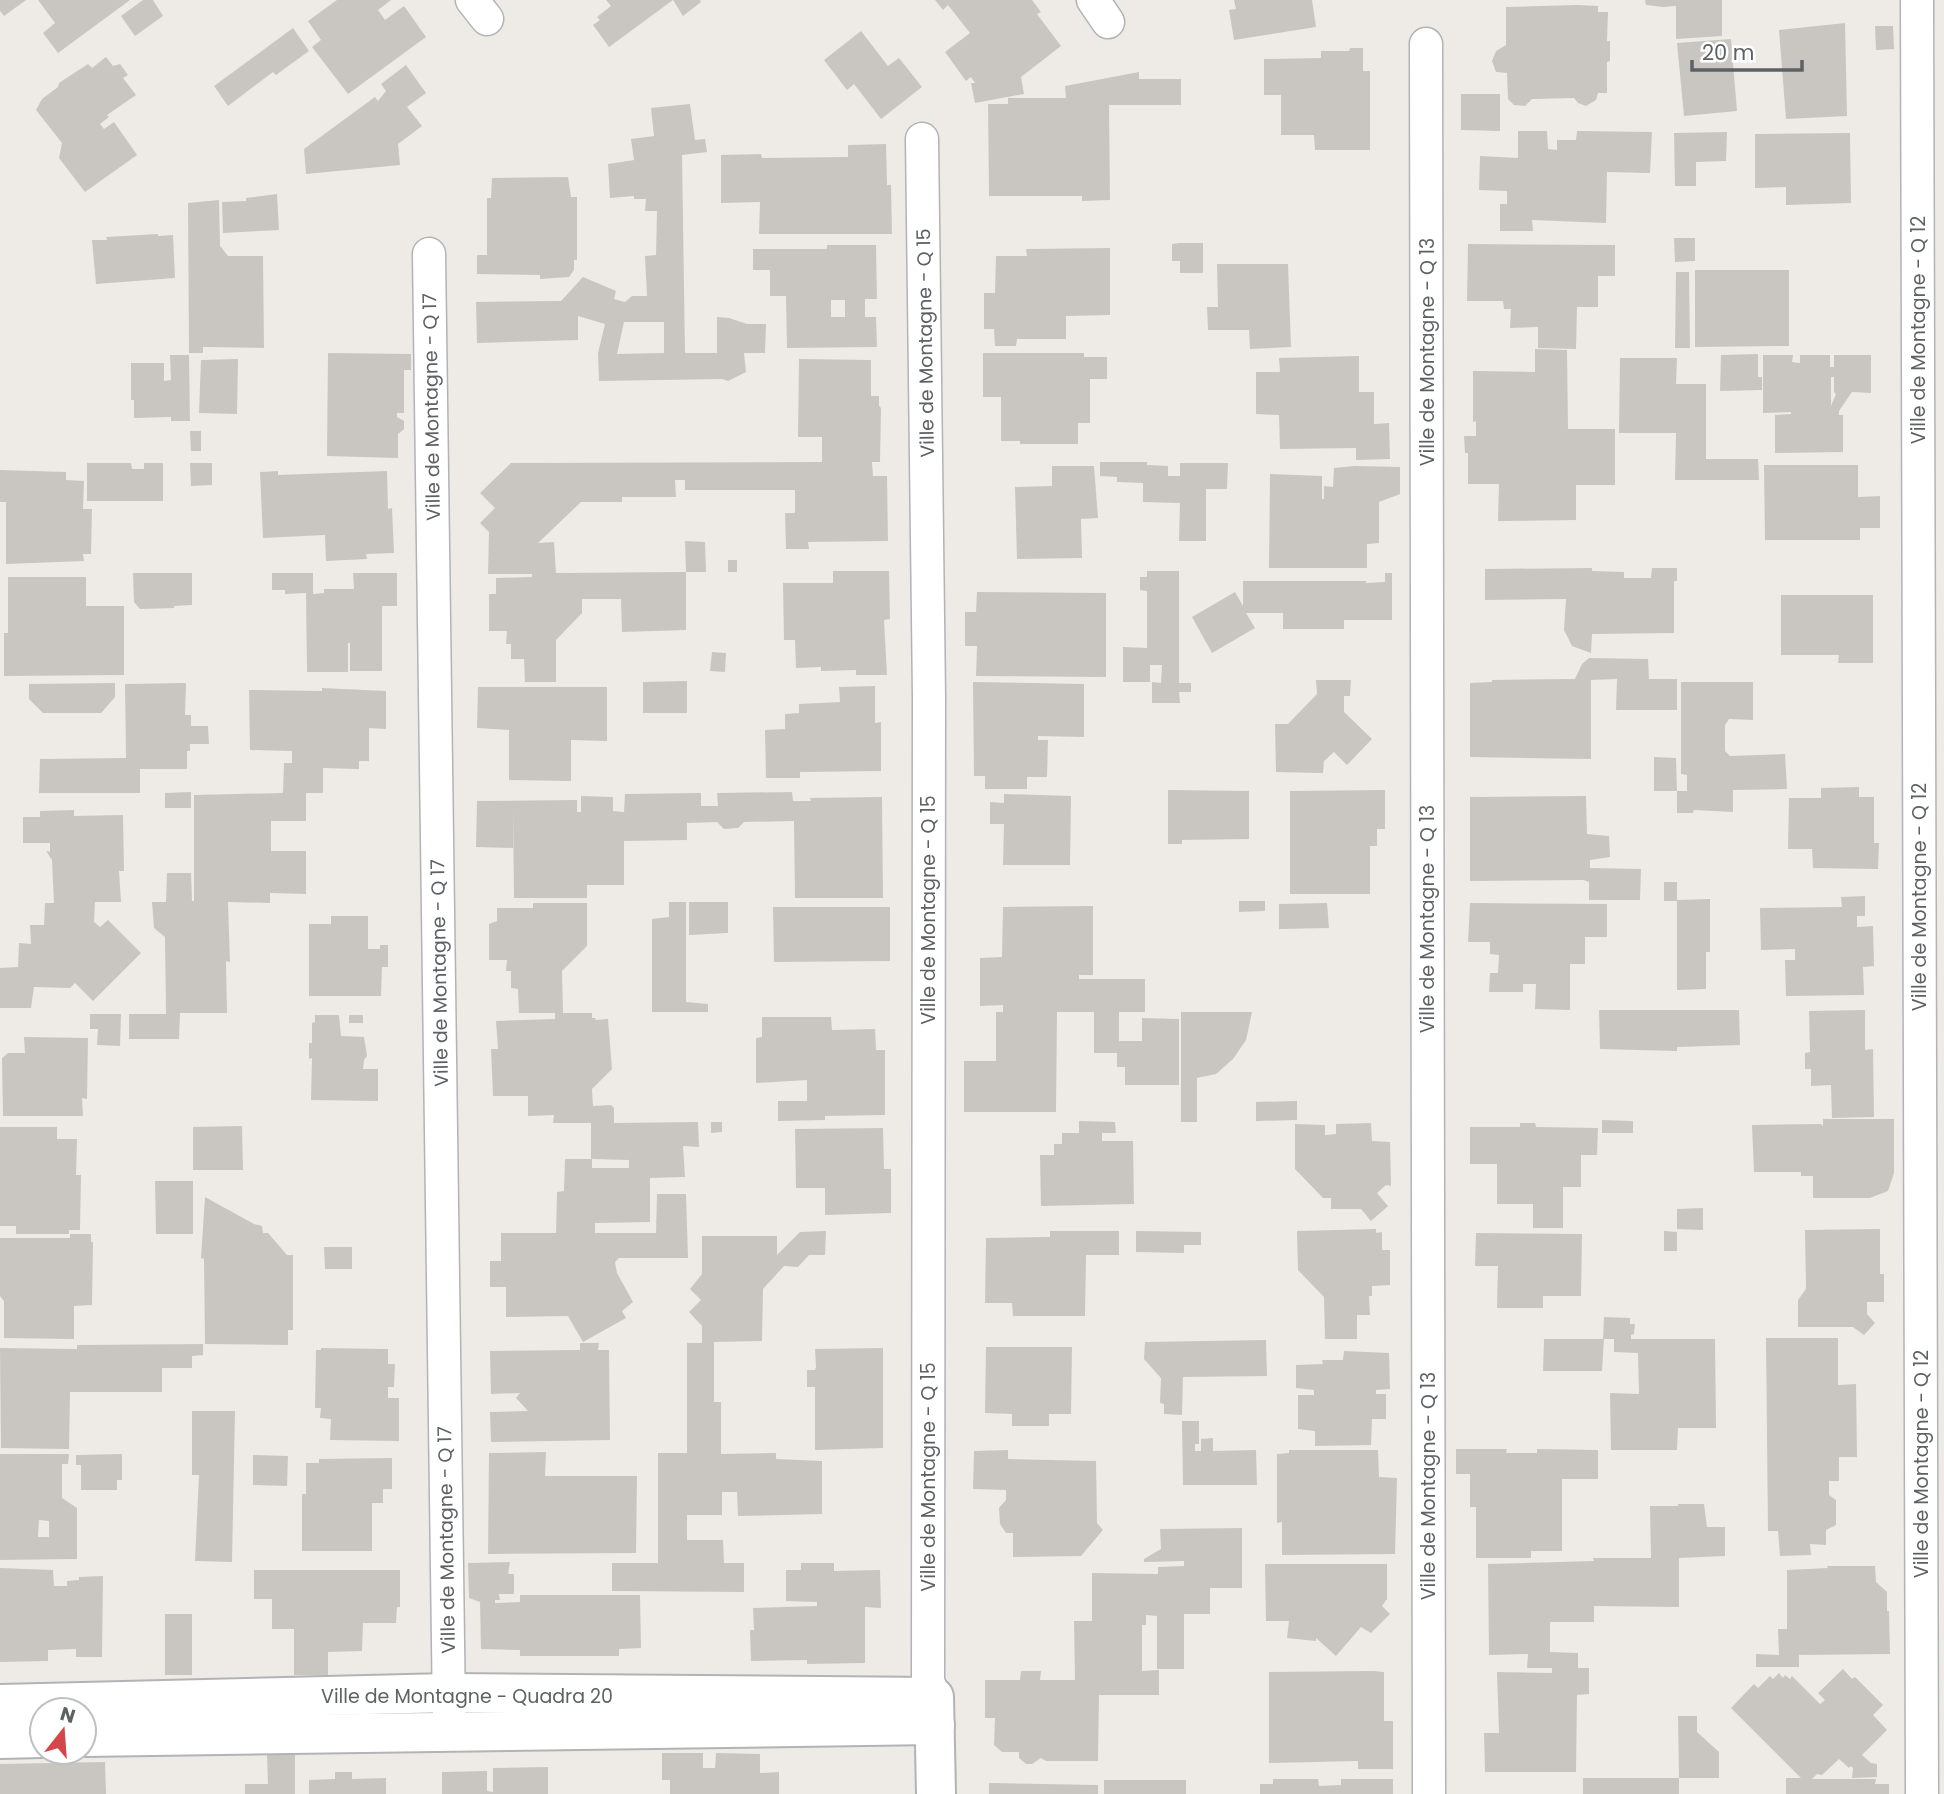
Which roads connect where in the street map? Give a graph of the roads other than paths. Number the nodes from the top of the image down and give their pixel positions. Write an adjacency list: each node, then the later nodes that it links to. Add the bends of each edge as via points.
1 (1917, 0): 14 (street, Ville de Montagne - Q 12)
2 (1426, 44): 13 (street, Ville de Montagne - Q 13)
3 (922, 139): 6 (street, Ville de Montagne - Q 15, via 929,697)
4 (429, 254): 7 (street, Ville de Montagne - Q 17)
5 (0, 1704): 7 (street, Ville de Montagne - Quadra 20)
6 (925, 1705): 7 (street, Ville de Montagne - Quadra 20); 11 (street); 12 (street)
7 (449, 1712): 8 (street, Ville de Montagne - Quadra 20)
8 (98, 1736)
9 (28, 1738): 10 (street)
10 (0, 1739)
11 (912, 1794)
12 (936, 1794)
13 (1429, 1794)
14 (1922, 1794)

